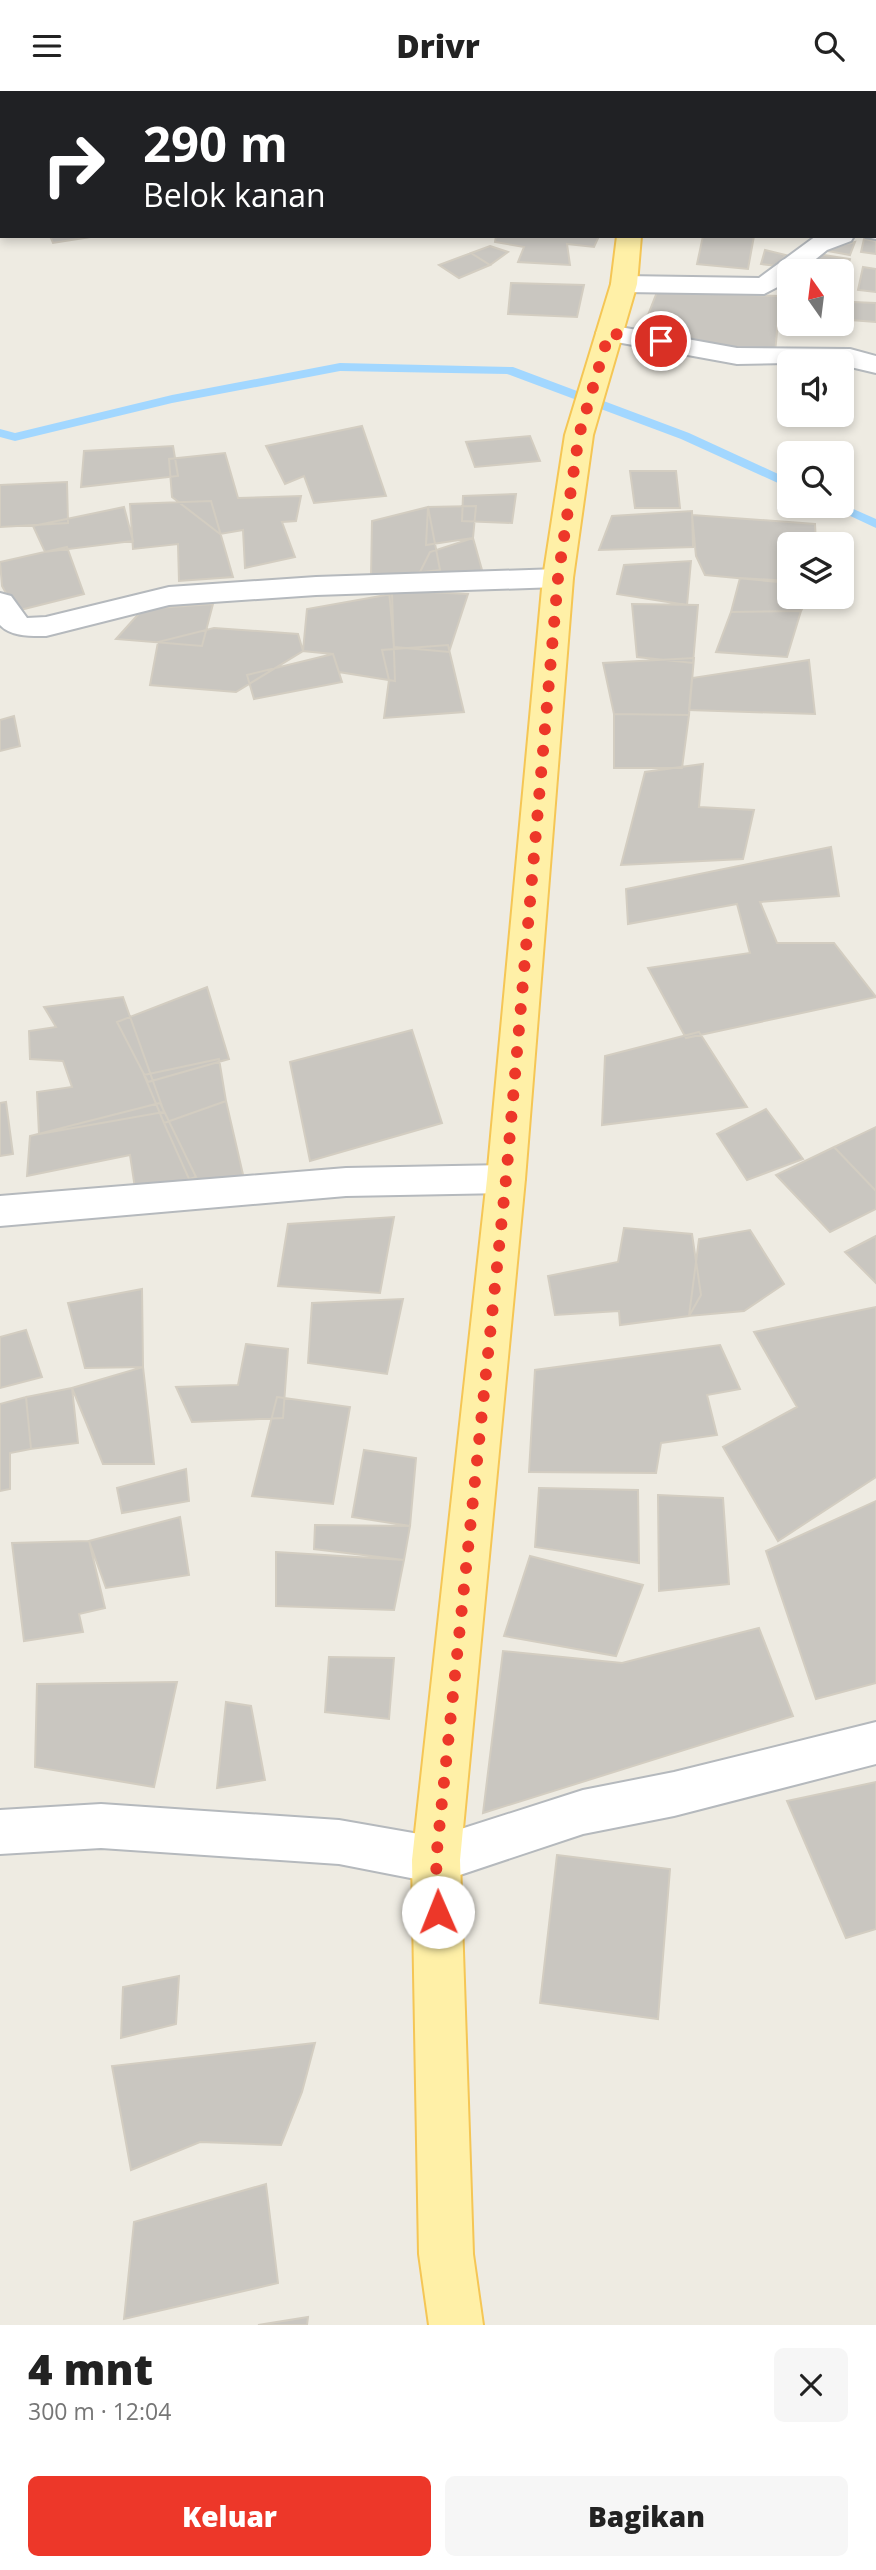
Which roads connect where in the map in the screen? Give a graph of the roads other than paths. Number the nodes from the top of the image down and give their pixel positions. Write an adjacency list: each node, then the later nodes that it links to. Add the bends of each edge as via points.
1 (629, 238): 3 (main road)
2 (831, 238): 3 (street, via 813,246 764,286)
3 (624, 284): 4 (main road)
4 (608, 336): 5 (street, via 737,356 828,355); 6 (main road, via 579,435)
5 (876, 365)
6 (558, 578): 7 (street, via 169,596 29,629 14,623); 8 (main road)
7 (0, 602)
8 (506, 1179): 9 (street, via 346,1182); 12 (main road)
9 (0, 1211)
10 (876, 1743): 12 (street, via 583,1812)
11 (0, 1832): 12 (street, via 101,1826 339,1842)
12 (436, 1860): 13 (main road, via 446,2254)
13 (456, 2325)

